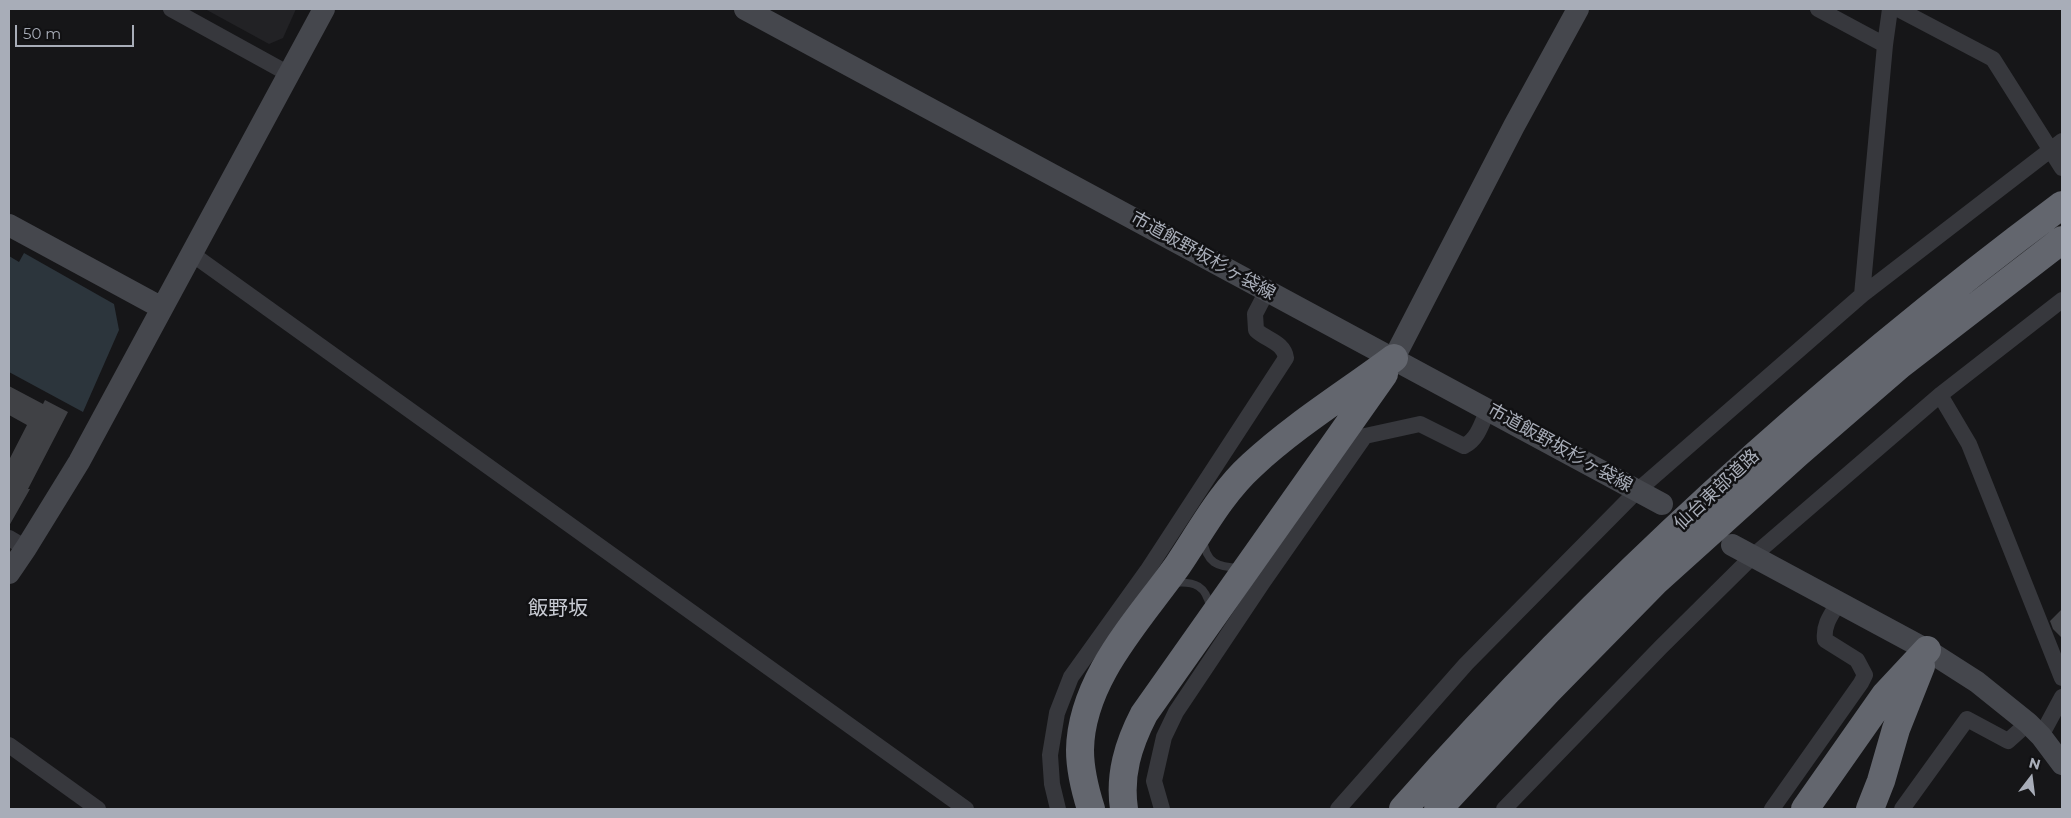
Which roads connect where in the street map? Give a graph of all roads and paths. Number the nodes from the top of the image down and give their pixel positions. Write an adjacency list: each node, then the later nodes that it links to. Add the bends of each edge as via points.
1 (171, 9): 9 (street)
2 (324, 9): 9 (street)
3 (745, 9): 16 (street, 市道飯野坂杉ヶ袋線)
4 (1578, 9): 20 (street)
5 (1818, 9): 8 (street)
6 (1890, 9): 8 (street)
7 (1898, 9): 10 (street, via 1993,59)
8 (1885, 45): 17 (street)
9 (289, 74): 15 (street)
10 (2056, 145): 11 (street); 17 (street)
11 (2062, 168)
12 (2062, 205): 32 (highway, 仙台東部道路, via 1980,266 1778,433)
13 (9, 224): 19 (street)
14 (2062, 240): 31 (highway, 仙台東部道路, via 1900,365)
15 (192, 254): 19 (street); 43 (street)
16 (1267, 291): 20 (street, 市道飯野坂杉ヶ袋線); 44 (street, via 1255,314 1256,330 1262,337 1281,346 1286,358 1147,571 1071,677 1057,713 1050,755)
17 (1862, 295): 23 (street)
18 (2062, 300): 21 (street)
19 (162, 308): 26 (street, via 79,462)
20 (1394, 358): 22 (street, 市道飯野坂杉ヶ袋線); 25 (highway, via 1251,465 1223,496); 29 (highway)
21 (1940, 395): 28 (street); 37 (street, via 1969,444)
22 (1488, 409): 23 (street, 市道飯野坂杉ヶ袋線); 47 (street, via 1476,436 1464,446 1420,424 1365,436 1176,712 1164,736 1154,781)
23 (1637, 491): 24 (street, 市道飯野坂杉ヶ袋線); 48 (street, via 1466,664)
24 (1662, 504)
25 (1203, 528): 29 (lane, via 1205,551 1210,560 1218,566); 33 (highway)
26 (17, 543): 30 (street)
27 (1732, 545): 28 (street)
28 (1754, 556): 34 (street); 53 (street)
29 (1246, 568): 35 (highway)
30 (9, 573)
31 (1657, 580): 51 (highway, 仙台東部道路); 52 (highway)
32 (1618, 582): 49 (highway, via 1517,666); 50 (highway, 仙台東部道路, via 1526,674)
33 (1163, 587): 35 (lane, via 1186,582 1204,589 1210,607); 45 (highway, via 1106,667 1087,712 1080,750 1082,776)
34 (1839, 602): 36 (street); 54 (street, via 1828,619 1825,640 1857,660 1865,675)
35 (1209, 621): 46 (highway, via 1156,695 1131,739 1125,761)
36 (1927, 650): 39 (street, via 1978,682); 55 (highway, via 1885,695); 56 (highway)
37 (2062, 678)
38 (2062, 697): 39 (street)
39 (2035, 730): 41 (street); 57 (street, via 2008,741 1967,719)
40 (9, 746): 42 (street)
41 (2062, 764)
42 (98, 809)
43 (966, 809)
44 (1058, 809)
45 (1091, 809)
46 (1124, 809)
47 (1162, 809)
48 (1338, 809)
49 (1384, 809)
50 (1403, 809)
51 (1438, 809)
52 (1462, 809)
53 (1504, 809)
54 (1772, 809)
55 (1805, 809)
56 (1870, 809)
57 (1902, 809)

